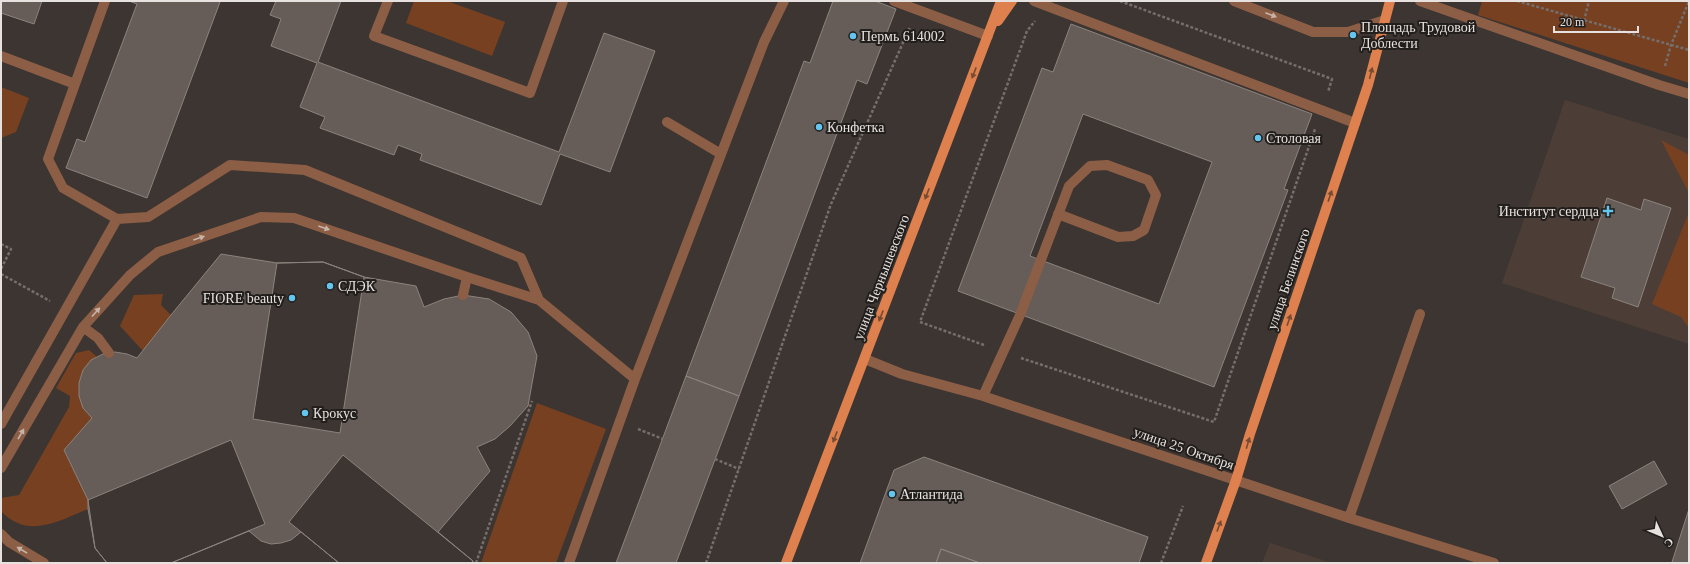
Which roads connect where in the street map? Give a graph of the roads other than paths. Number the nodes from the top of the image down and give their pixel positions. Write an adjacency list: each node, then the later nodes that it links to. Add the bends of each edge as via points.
1 (105, 1): 15 (street)
2 (388, 1): 3 (street, via 374,36 530,93)
3 (563, 1)
4 (784, 1): 19 (street, via 764,42)
5 (894, 1): 13 (street)
6 (1001, 1): 13 (main road, улица Чернышевского)
7 (1012, 1): 13 (main road)
8 (1034, 1): 18 (street)
9 (1234, 1): 12 (street, one-way to 12, via 1313,32 1348,32)
10 (1390, 1): 12 (main road, улица Белинского)
11 (1420, 1): 16 (street)
12 (1385, 20): 18 (main road, улица Белинского, one-way to 12)
13 (988, 36): 28 (main road, улица Чернышевского, one-way to 28)
14 (1, 56): 15 (street)
15 (75, 84): 21 (street, via 48,158 63,188)
16 (1689, 94)
17 (667, 122): 19 (street)
18 (1355, 123): 33 (main road, улица Белинского, one-way to 18)
19 (721, 154): 29 (street)
20 (1058, 214): 20 (street, via 1069,186 1090,166 1107,165 1148,180 1156,195 1144,230 1132,236 1118,237); 30 (street, via 1020,314)
21 (117, 219): 24 (street, via 148,217 230,165 305,170 521,258); 31 (street)
22 (466, 277): 23 (street); 24 (street); 26 (street, one-way to 22, via 130,274 158,252 261,216 294,218)
23 (463, 294)
24 (539, 300): 29 (street)
25 (1420, 314): 34 (street)
26 (83, 327): 27 (street, via 98,338); 32 (street, one-way to 26)
27 (109, 352)
28 (865, 359): 30 (street, улица 25 Октября, via 902,374); 38 (main road, улица Чернышевского, one-way to 38)
29 (635, 379): 37 (street)
30 (983, 396): 33 (street, улица 25 Октября)
31 (1, 424)
32 (1, 468)
33 (1236, 480): 34 (street, улица 25 Октября); 39 (main road, улица Белинского, one-way to 33)
34 (1349, 518): 40 (street, улица 25 Октября)
35 (1, 534): 36 (street, one-way to 35, via 9,542)
36 (44, 563)
37 (569, 563)
38 (786, 563)
39 (1206, 563)
40 (1494, 563)

